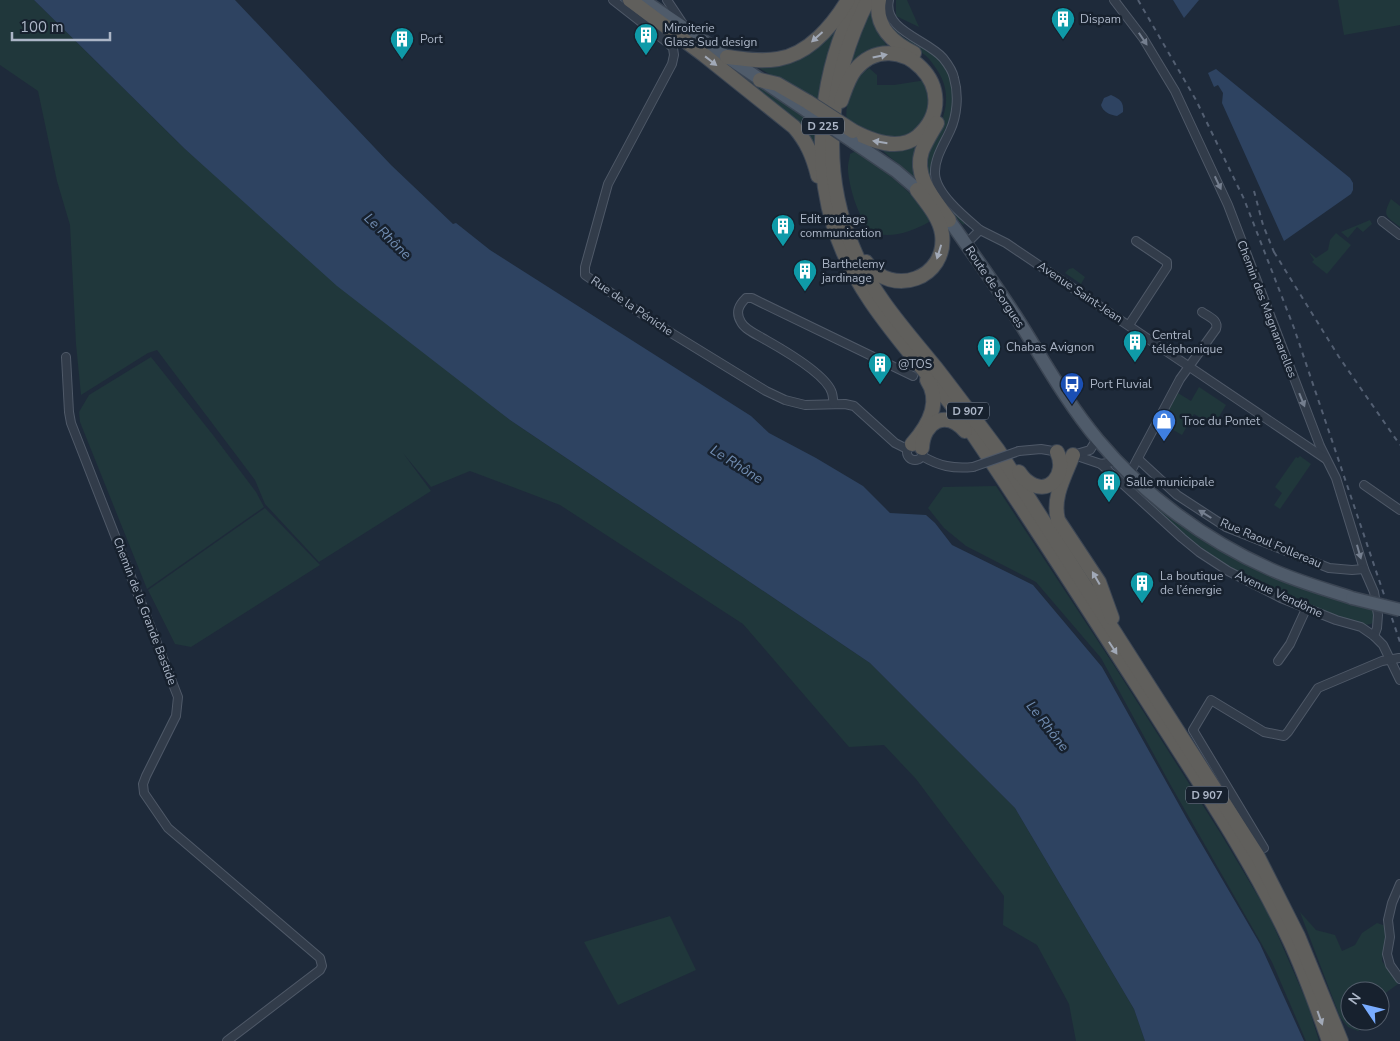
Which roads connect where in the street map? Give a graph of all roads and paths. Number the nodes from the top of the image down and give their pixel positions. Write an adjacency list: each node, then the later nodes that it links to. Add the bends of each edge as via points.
1 (613, 0): 30 (street, Rue de la Péniche, via 668,43 674,55 608,184 585,275 655,323 766,391 805,405)
2 (630, 0): 23 (highway, D 907, one-way to 23, via 780,115 802,137 812,153 831,233)
3 (643, 0): 11 (main road, D 907)
4 (667, 0): 11 (street)
5 (848, 0): 12 (highway, one-way to 12, via 819,36 794,54 767,60)
6 (857, 0): 23 (highway, D 225, via 839,42 824,107 823,177 834,230)
7 (868, 0): 15 (highway, D 225, via 848,46 840,75 834,110)
8 (879, 0): 17 (highway, via 878,15 886,34 898,46 927,63 939,82 941,114 923,148 920,167 924,181)
9 (889, 0): 19 (street, Avenue Saint-Jean, via 887,7 893,21 943,57 954,78 957,104 935,173 942,191)
10 (1114, 0): 39 (street, Chemin des Magnanarelles, one-way to 39, via 1143,38 1175,90 1228,205)
11 (687, 30): 12 (main road, D 907)
12 (727, 57): 13 (main road, D 907)
13 (760, 80): 14 (highway, D 907, bridge, via 777,84)
14 (853, 136): 15 (highway, D 907, one-way to 14, via 841,101 856,68 870,58 887,54 907,57 919,65 932,83 936,99 932,119 926,128 916,138 895,144); 16 (main road, Route de Sorgues / D 907)
15 (832, 162): 16 (highway, one-way to 15, via 938,222 942,247 936,262 927,272 912,280 898,282 882,278 872,271 863,257); 33 (highway, D 907, via 842,217 854,250 872,282 897,320)
16 (917, 190): 17 (main road, Route de Sorgues / D 907)
17 (949, 220): 22 (main road, Route de Sorgues)
18 (1382, 221): 20 (street)
19 (980, 230): 22 (street); 26 (street, Avenue Saint-Jean, via 1006,243)
20 (1400, 235)
21 (1136, 241): 26 (street, via 1168,262)
22 (966, 244): 31 (main road, Route de Sorgues)
23 (845, 255): 25 (highway, D 907)
24 (1202, 312): 28 (street, via 1217,325)
25 (886, 323): 32 (highway, via 888,332 928,381 933,392 933,408); 44 (highway, D 907, via 968,427)
26 (1128, 325): 28 (street, Avenue Saint-Jean)
27 (66, 357): 57 (street, Chemin de la Grande Bastide, via 71,423 178,697 176,716 146,776 144,793 168,828 322,962 320,970)
28 (1189, 367): 38 (street); 39 (street, Avenue Saint-Jean)
29 (913, 376): 30 (street, via 752,298 746,298 737,312 741,323 792,355 826,382)
30 (834, 404): 32 (street, via 854,406 895,443)
31 (1098, 439): 34 (street); 37 (main road, Route de Sorgues)
32 (916, 449): 35 (street, bridge, via 933,463 959,468 1019,451 1041,449); 44 (highway, via 931,425 942,420 956,422)
33 (998, 450): 35 (highway, via 1027,481 1037,486 1053,482 1060,473 1061,459); 49 (highway, D 907)
34 (1090, 450): 36 (street); 40 (street)
35 (1057, 452): 36 (street)
36 (1073, 455): 40 (street); 49 (highway, one-way to 36, via 1109,611 1103,590 1057,514 1057,497)
37 (1116, 459): 40 (street); 41 (main road, Route de Sorgues)
38 (1138, 459): 41 (street); 45 (street, Rue Raoul Follereau, one-way to 38, via 1329,568 1226,526 1177,495)
39 (1326, 459): 45 (street, Chemin des Magnanarelles, one-way to 45, via 1336,478)
40 (1098, 463): 46 (street, Avenue Vendôme, via 1199,552 1256,586)
41 (1130, 473): 47 (main road, Route de Sorgues, bridge, via 1166,506 1220,543 1270,570 1352,598)
42 (1364, 486): 43 (street)
43 (1400, 510)
44 (1028, 515): 58 (highway, D 907, one-way to 58, via 1259,880 1291,942)
45 (1364, 569): 48 (street, Chemin des Magnanarelles, via 1374,592 1378,615)
46 (1306, 609): 48 (street, Avenue Vendôme, via 1361,627); 52 (street, via 1290,644)
47 (1400, 610)
48 (1374, 636): 51 (street, Avenue Vendôme)
49 (1130, 654): 59 (highway, D 907, via 1257,855 1298,936)
50 (1399, 658): 51 (street)
51 (1390, 659): 53 (street, Avenue Vendôme); 54 (street, via 1318,688 1284,736 1264,732 1211,700 1193,730)
52 (1278, 661)
53 (1400, 680)
54 (1264, 848)
55 (1400, 884): 56 (street, via 1388,920 1387,959)
56 (1400, 979)
57 (228, 1041)
58 (1329, 1041)
59 (1341, 1041)

